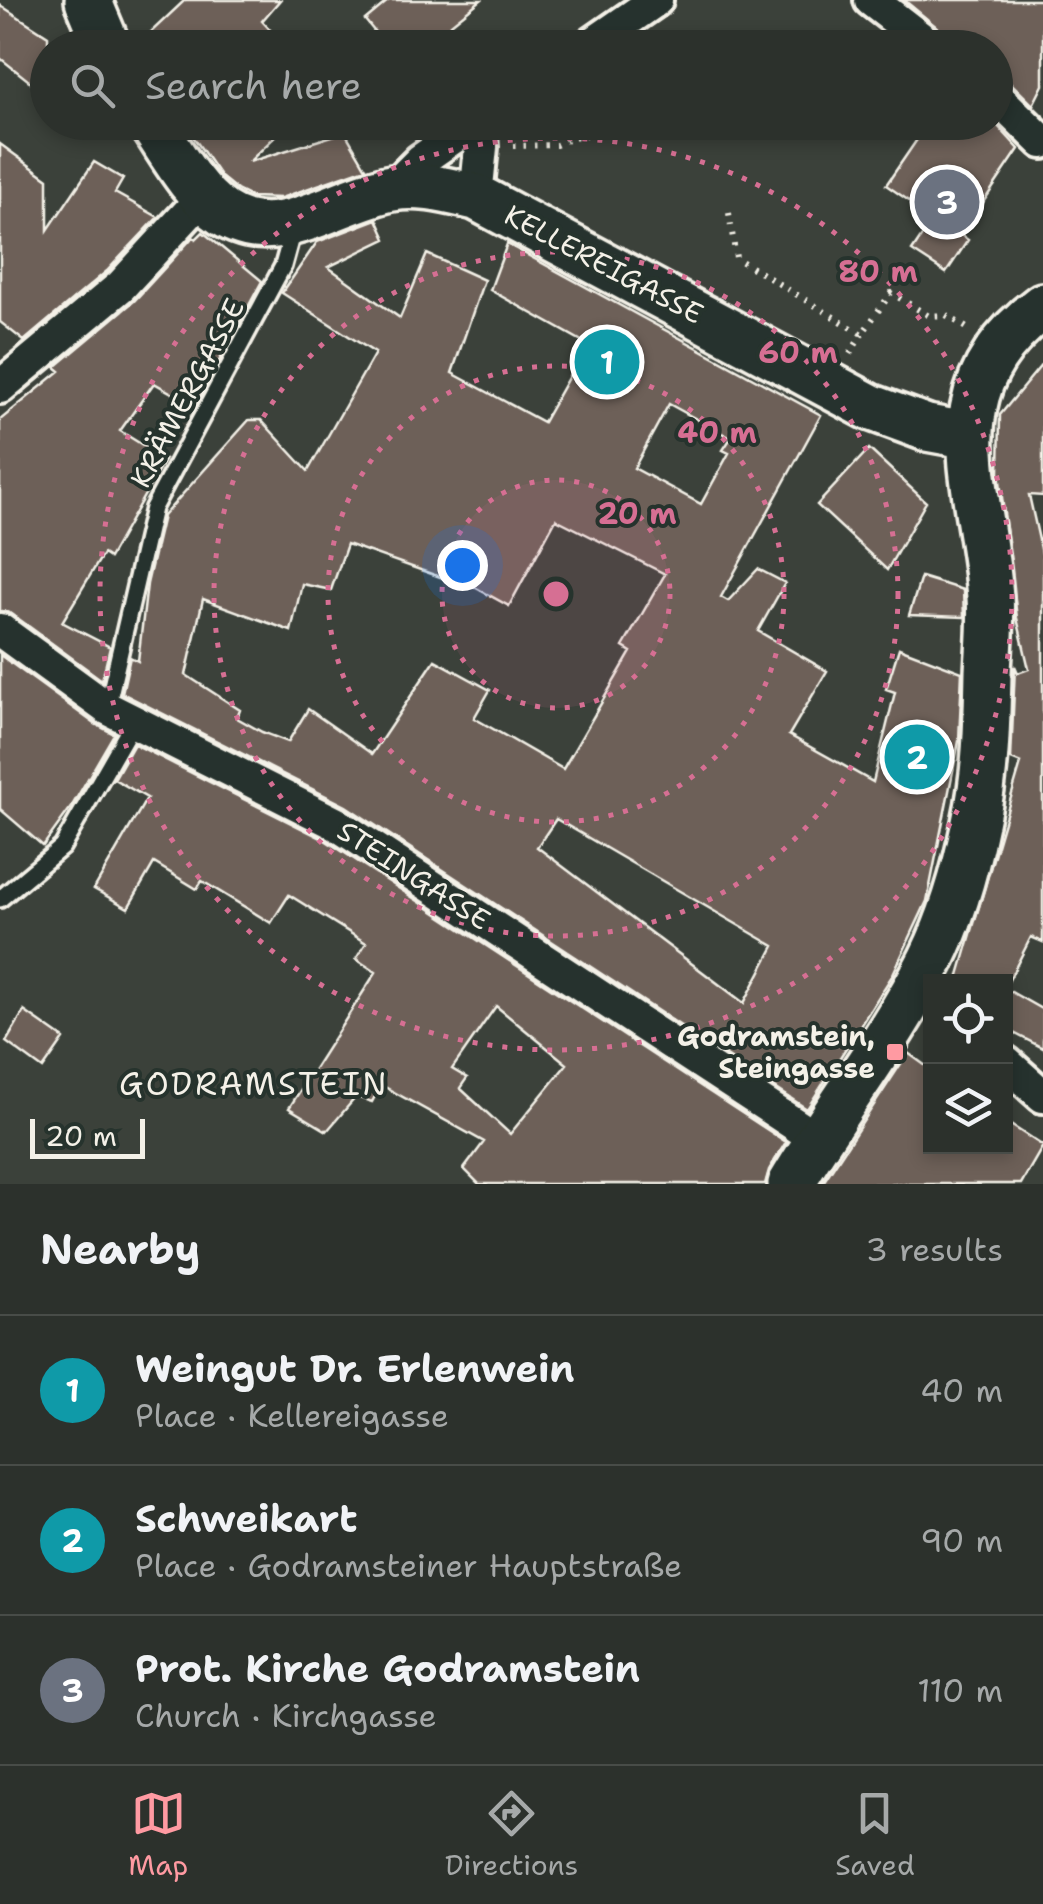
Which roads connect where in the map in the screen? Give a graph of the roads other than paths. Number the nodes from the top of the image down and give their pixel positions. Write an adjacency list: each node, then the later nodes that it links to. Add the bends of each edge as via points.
1 (656, 0): 5 (street)
2 (871, 0): 6 (street)
3 (80, 2): 4 (street)
4 (97, 30)
5 (613, 30)
6 (910, 30)
7 (1013, 107): 8 (street)
8 (1039, 125)
9 (164, 140): 13 (street)
10 (460, 140): 12 (street, via 421,160)
11 (478, 140): 14 (street)
12 (393, 188): 14 (street, KELLEREIGASSE); 15 (street)
13 (204, 196): 15 (street, via 237,221); 17 (street, via 121,286)
14 (476, 196): 18 (street, KELLEREIGASSE, via 870,407)
15 (295, 222): 20 (lane, KRÄMERGASSE, via 283,266 153,508)
16 (1043, 306): 18 (street, via 998,346 979,382)
17 (0, 387)
18 (971, 436): 22 (street, via 990,601 986,747 976,822)
19 (0, 630): 20 (street, STEINGASSE)
20 (120, 716): 21 (lane, KRÄMERGASSE, via 62,848); 25 (street, STEINGASSE, via 334,822)
21 (0, 899)
22 (920, 1008): 25 (street)
23 (1007, 1064): 24 (street)
24 (1043, 1096)
25 (818, 1139): 26 (street)
26 (791, 1184)

